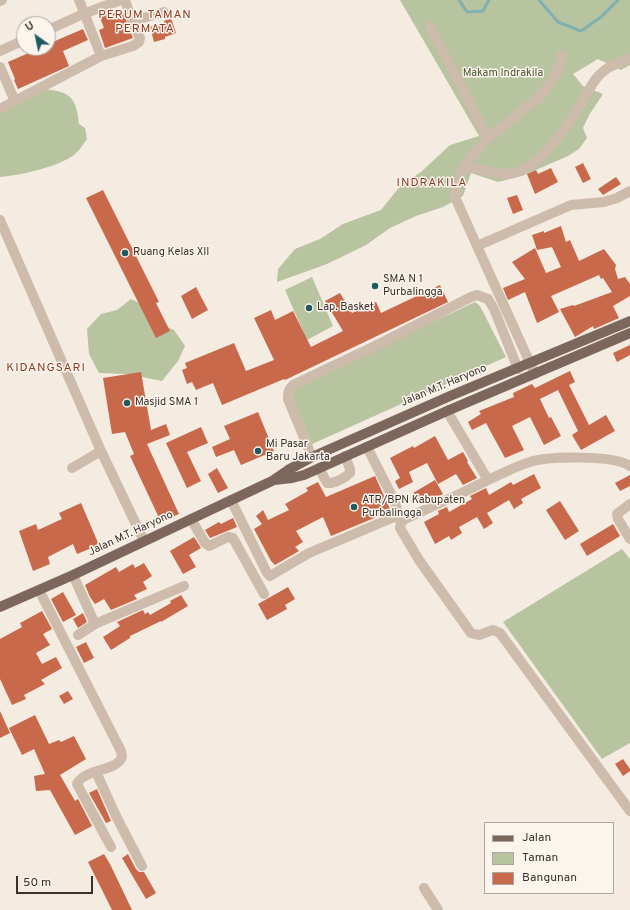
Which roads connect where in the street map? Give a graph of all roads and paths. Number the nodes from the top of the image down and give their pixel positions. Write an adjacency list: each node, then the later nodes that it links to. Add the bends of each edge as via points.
1 (79, 0): 5 (street)
2 (121, 0): 5 (street)
3 (125, 0): 6 (street)
4 (164, 12): 6 (street)
5 (83, 14): 7 (street); 12 (street)
6 (132, 21): 12 (street, via 140,38 139,42)
7 (56, 26)
8 (430, 27): 17 (street)
9 (16, 44): 10 (street)
10 (0, 51)
11 (562, 55): 17 (street, via 557,73 539,97)
12 (101, 56): 15 (street)
13 (630, 59): 18 (street, via 604,70 560,135 546,153 532,165 507,174)
14 (0, 67): 15 (street)
15 (14, 101): 16 (street)
16 (0, 109)
17 (488, 138): 18 (street)
18 (464, 166): 21 (street, via 455,197)
19 (630, 191): 21 (street, via 604,202 571,206)
20 (0, 220): 29 (street)
21 (477, 246): 24 (street)
22 (630, 321): 24 (main road, Jalan M.T. Haryono)
23 (630, 333): 26 (main road, Jalan M.T. Haryono)
24 (530, 364): 25 (main road, Jalan M.T. Haryono); 26 (street)
25 (518, 369): 31 (main road, Jalan M.T. Haryono); 31 (street, via 488,299 477,295 471,297 289,389 288,399)
26 (535, 374): 27 (main road, Jalan M.T. Haryono)
27 (447, 411): 28 (main road, Jalan M.T. Haryono); 35 (street)
28 (367, 446): 30 (main road, Jalan M.T. Haryono); 40 (street, via 395,502)
29 (101, 451): 33 (street); 42 (street)
30 (345, 456): 34 (main road, Jalan M.T. Haryono); 34 (street, via 350,473 331,484 327,483)
31 (312, 457): 36 (main road, Jalan M.T. Haryono)
32 (630, 466): 35 (street, via 624,462 611,460 553,458 532,462)
33 (72, 468)
34 (319, 468): 36 (main road, Jalan M.T. Haryono, via 304,475)
35 (488, 480): 40 (street)
36 (272, 481): 37 (main road, Jalan M.T. Haryono)
37 (231, 500): 39 (main road, Jalan M.T. Haryono); 40 (street, via 270,576 309,553)
38 (630, 504): 41 (street, via 617,514)
39 (191, 519): 42 (main road, Jalan M.T. Haryono); 46 (street, via 209,546 228,537 233,538)
40 (400, 519): 51 (street, via 404,537 472,633 479,635 493,630 500,633)
41 (630, 539)
42 (144, 541): 43 (main road, Jalan M.T. Haryono)
43 (73, 574): 45 (main road, Jalan M.T. Haryono); 48 (street)
44 (184, 586): 48 (street)
45 (39, 590): 47 (main road, Jalan M.T. Haryono); 50 (street, via 121,751 120,760)
46 (264, 594)
47 (0, 607)
48 (95, 624): 49 (street)
49 (78, 635)
50 (96, 772): 52 (street, via 79,779 77,784); 53 (street)
51 (630, 811)
52 (111, 847)
53 (142, 866)
54 (424, 888): 55 (street)
55 (438, 910)

